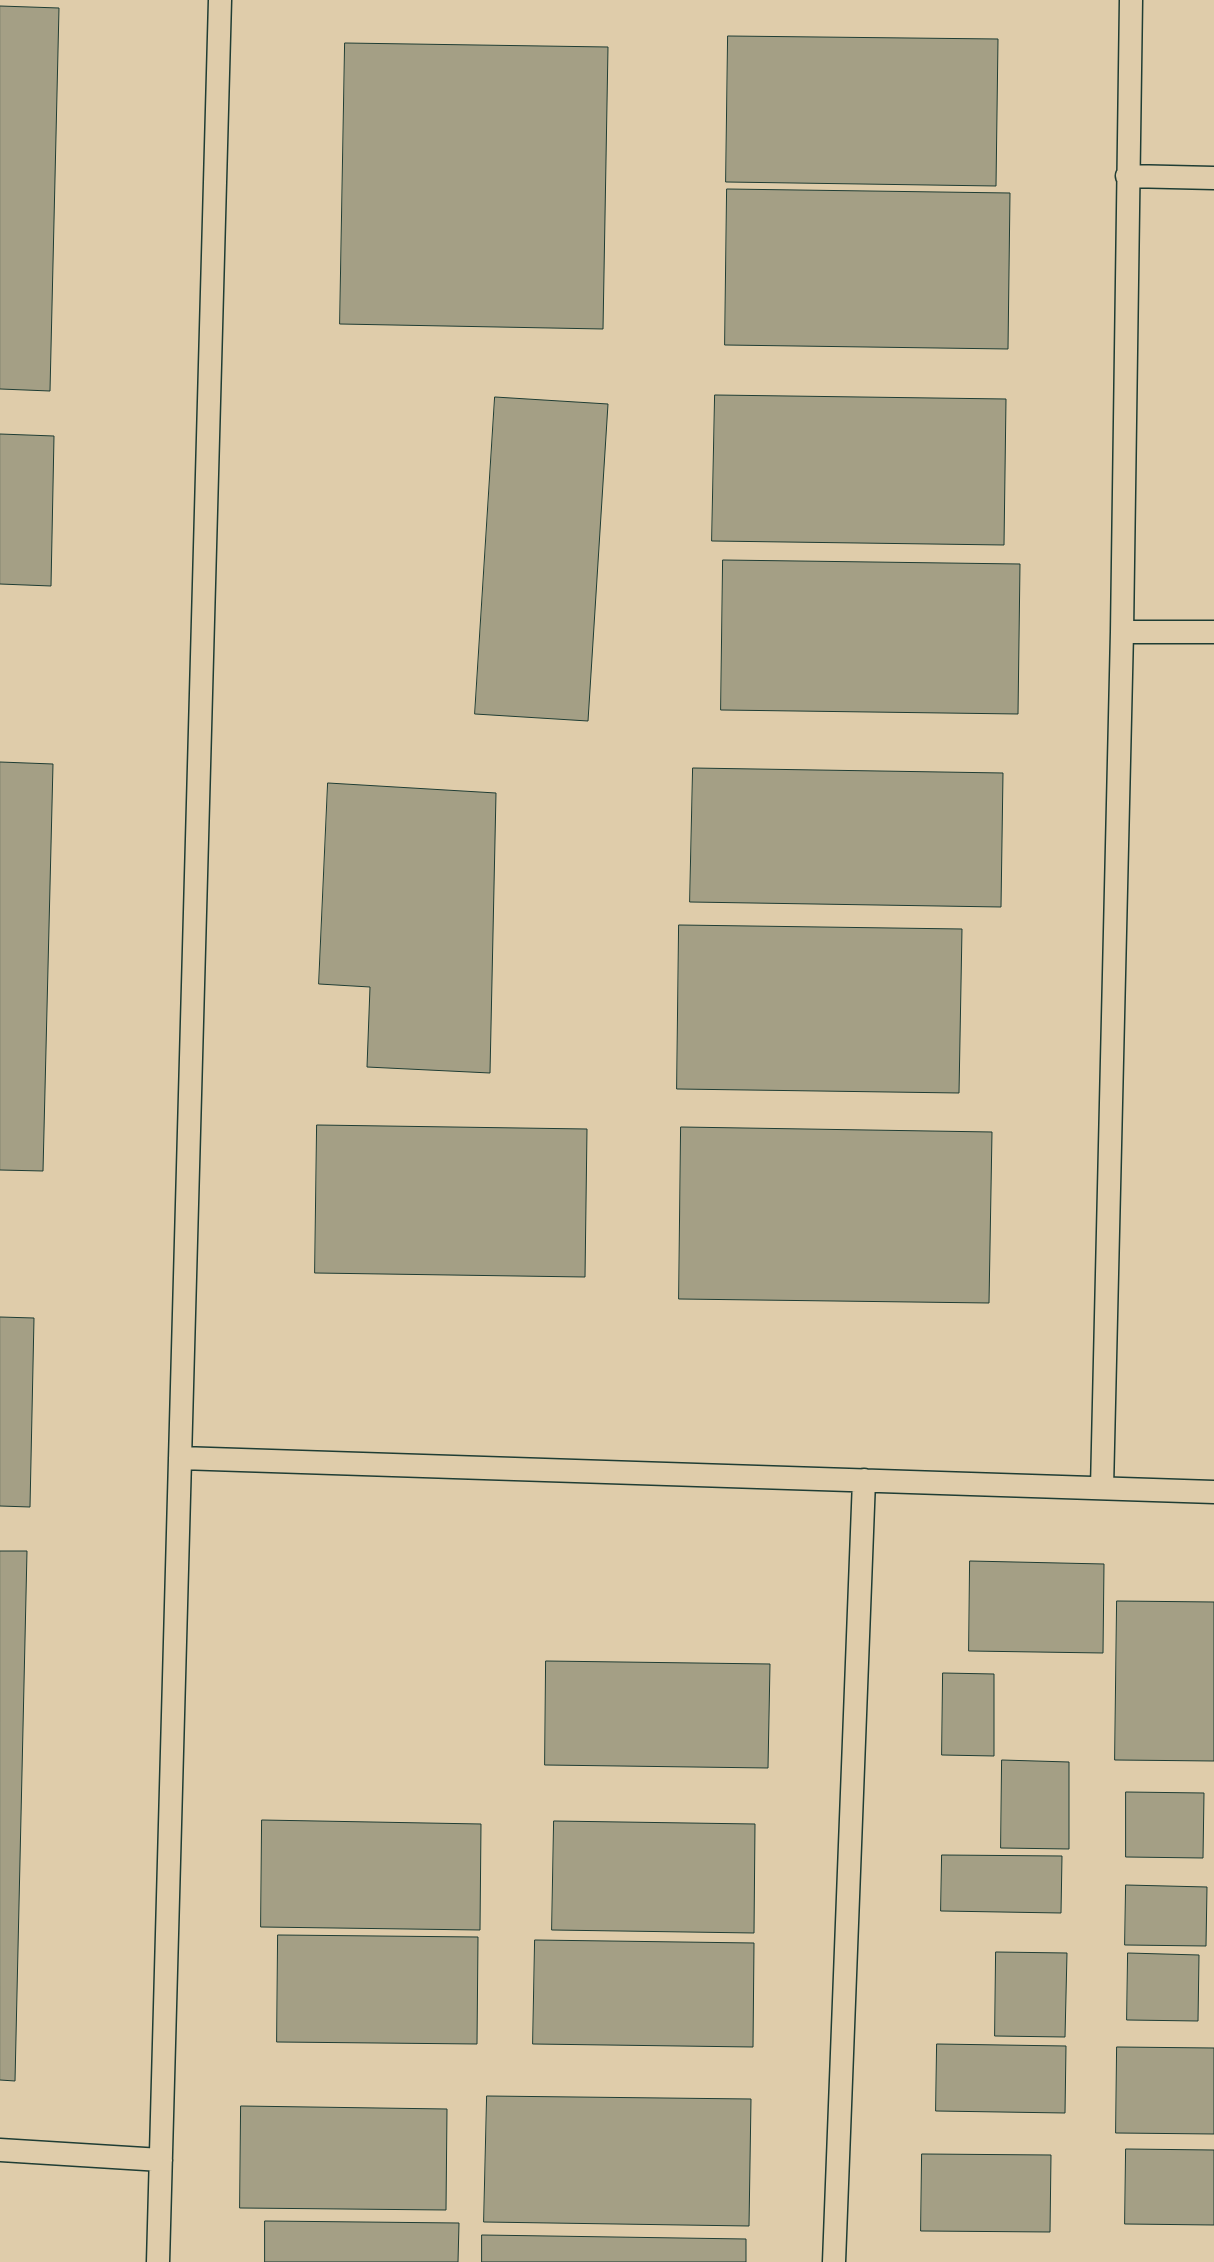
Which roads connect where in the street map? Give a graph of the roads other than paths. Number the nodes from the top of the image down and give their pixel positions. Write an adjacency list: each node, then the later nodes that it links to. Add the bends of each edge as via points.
1 (220, 0): 7 (street)
2 (1132, 0): 3 (street)
3 (1127, 176): 4 (street); 5 (street)
4 (1214, 178)
5 (1122, 632): 6 (street); 9 (street)
6 (1214, 632)
7 (180, 1458): 8 (street); 12 (street)
8 (864, 1480): 9 (street); 14 (street)
9 (1102, 1488): 10 (street)
10 (1214, 1492)
11 (0, 2150): 12 (street)
12 (161, 2160): 13 (street)
13 (158, 2262)
14 (834, 2262)

